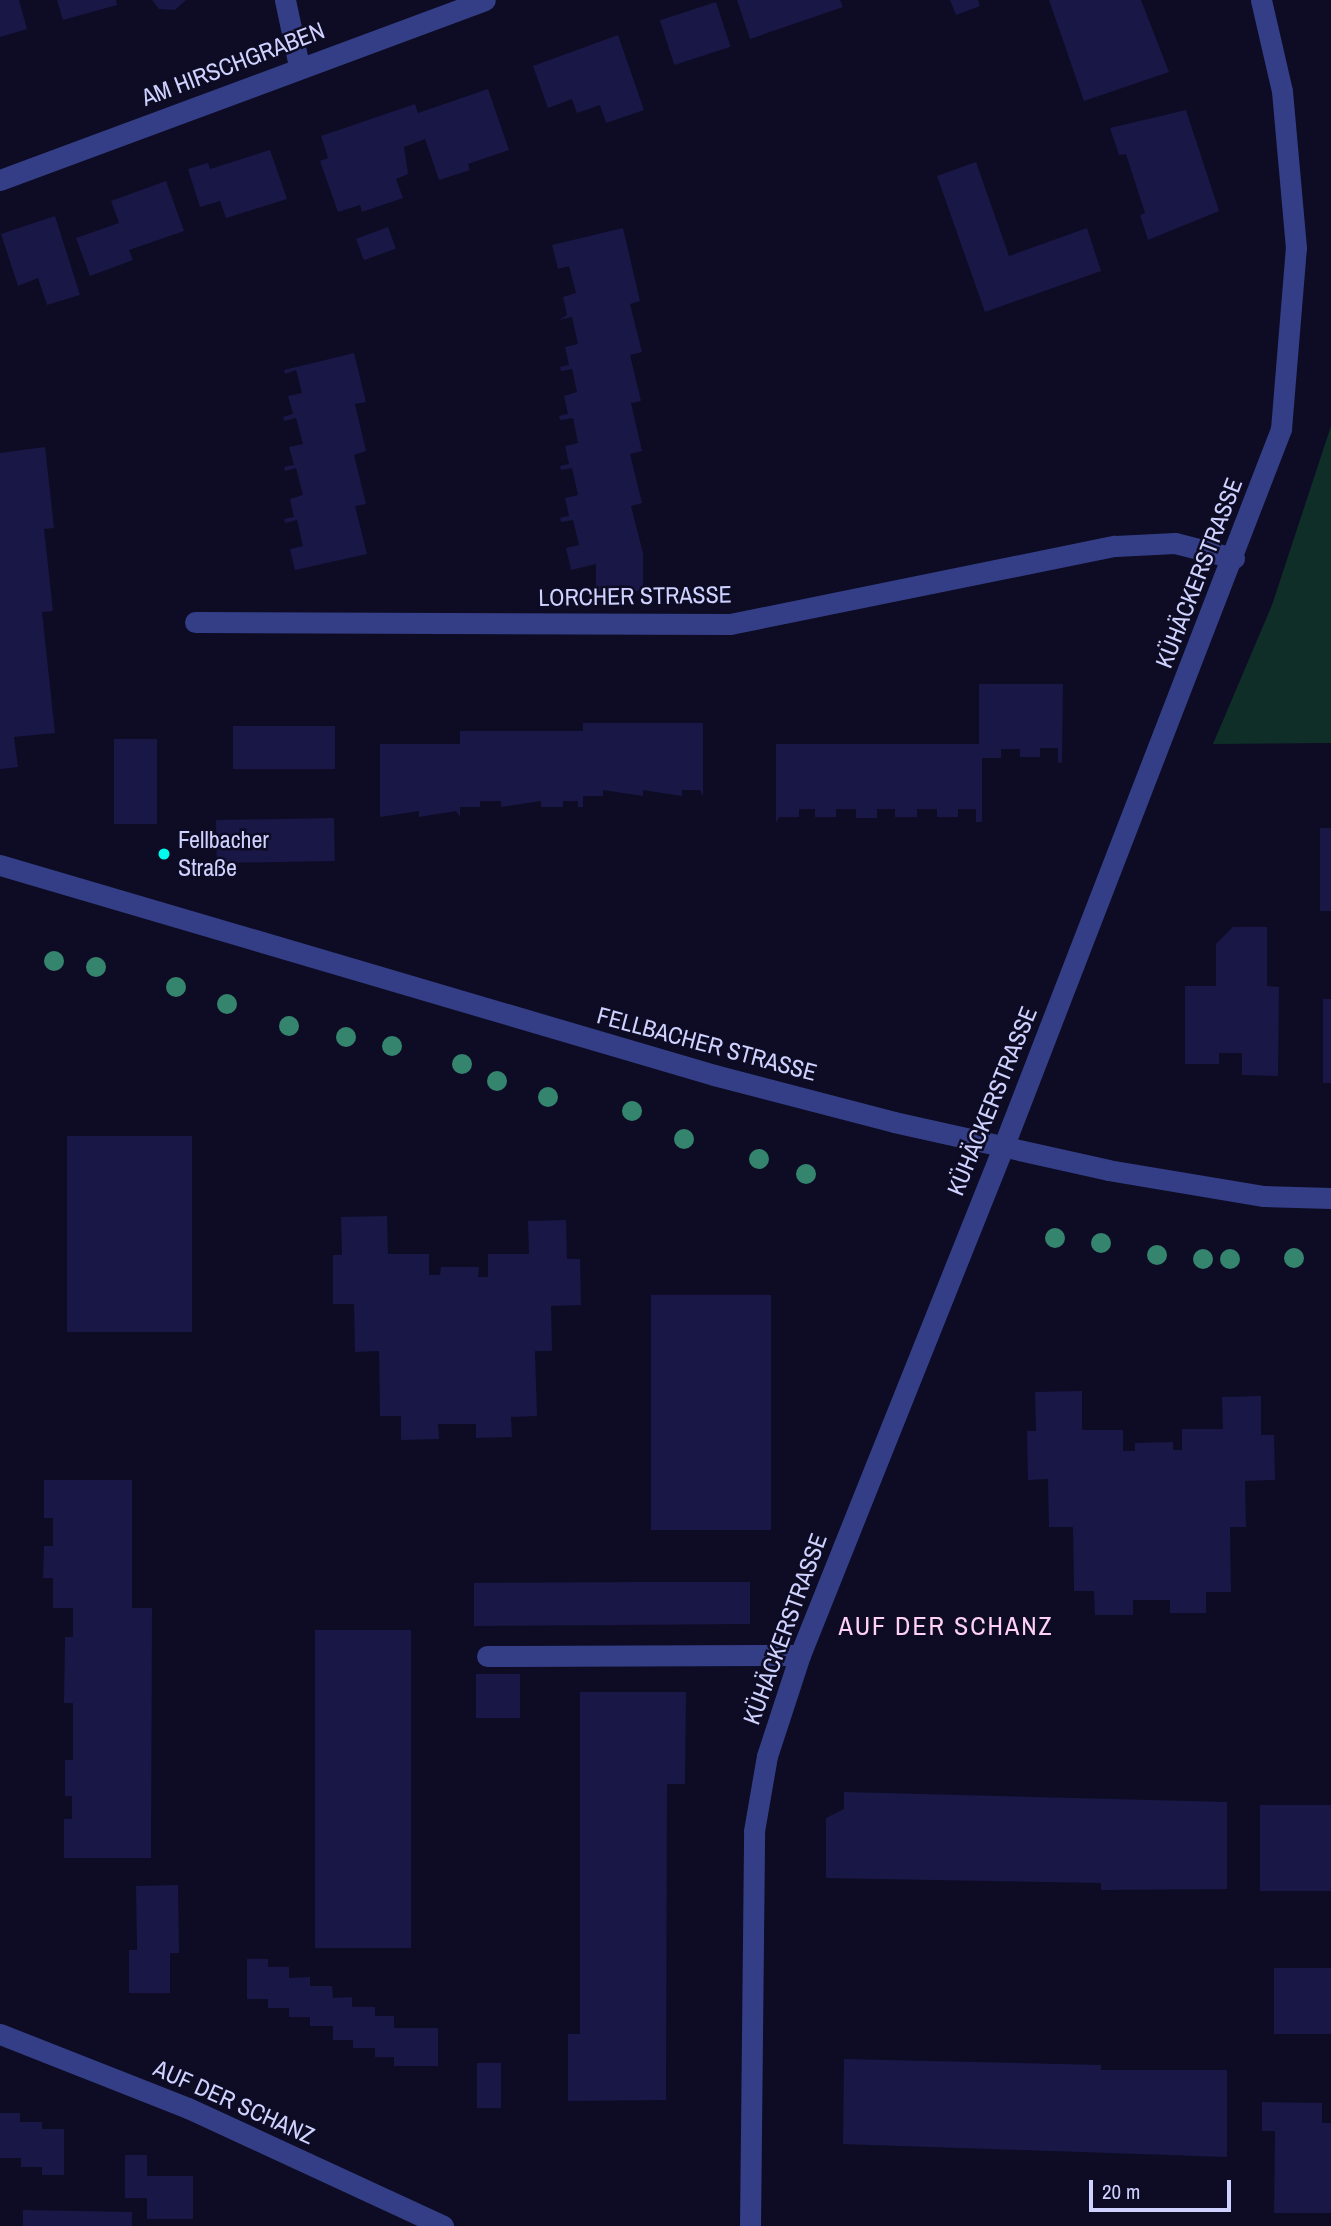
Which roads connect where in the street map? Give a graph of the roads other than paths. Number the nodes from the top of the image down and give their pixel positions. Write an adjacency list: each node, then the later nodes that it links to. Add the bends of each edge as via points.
1 (285, 0): 4 (street)
2 (485, 0): 4 (street, AM HIRSCHGRABEN)
3 (1261, 0): 6 (street, KÜHÄCKERSTRASSE, via 1284,104 1295,272 1280,429)
4 (299, 65): 5 (street, AM HIRSCHGRABEN)
5 (0, 180)
6 (1234, 558): 7 (street, LORCHER STRASSE, via 1175,542 1115,547 730,624); 9 (street, KÜHÄCKERSTRASSE)
7 (195, 622)
8 (0, 865): 9 (street, FELLBACHER STRASSE, via 714,1075)
9 (1004, 1145): 10 (street, FELLBACHER STRASSE, via 1108,1170 1238,1191); 11 (street, KÜHÄCKERSTRASSE)
10 (1331, 1198)
11 (800, 1655): 12 (street); 15 (street, KÜHÄCKERSTRASSE, via 767,1756 754,1831)
12 (486, 1656)
13 (0, 2034): 14 (street, AUF DER SCHANZ, via 188,2108)
14 (443, 2226)
15 (750, 2226)

